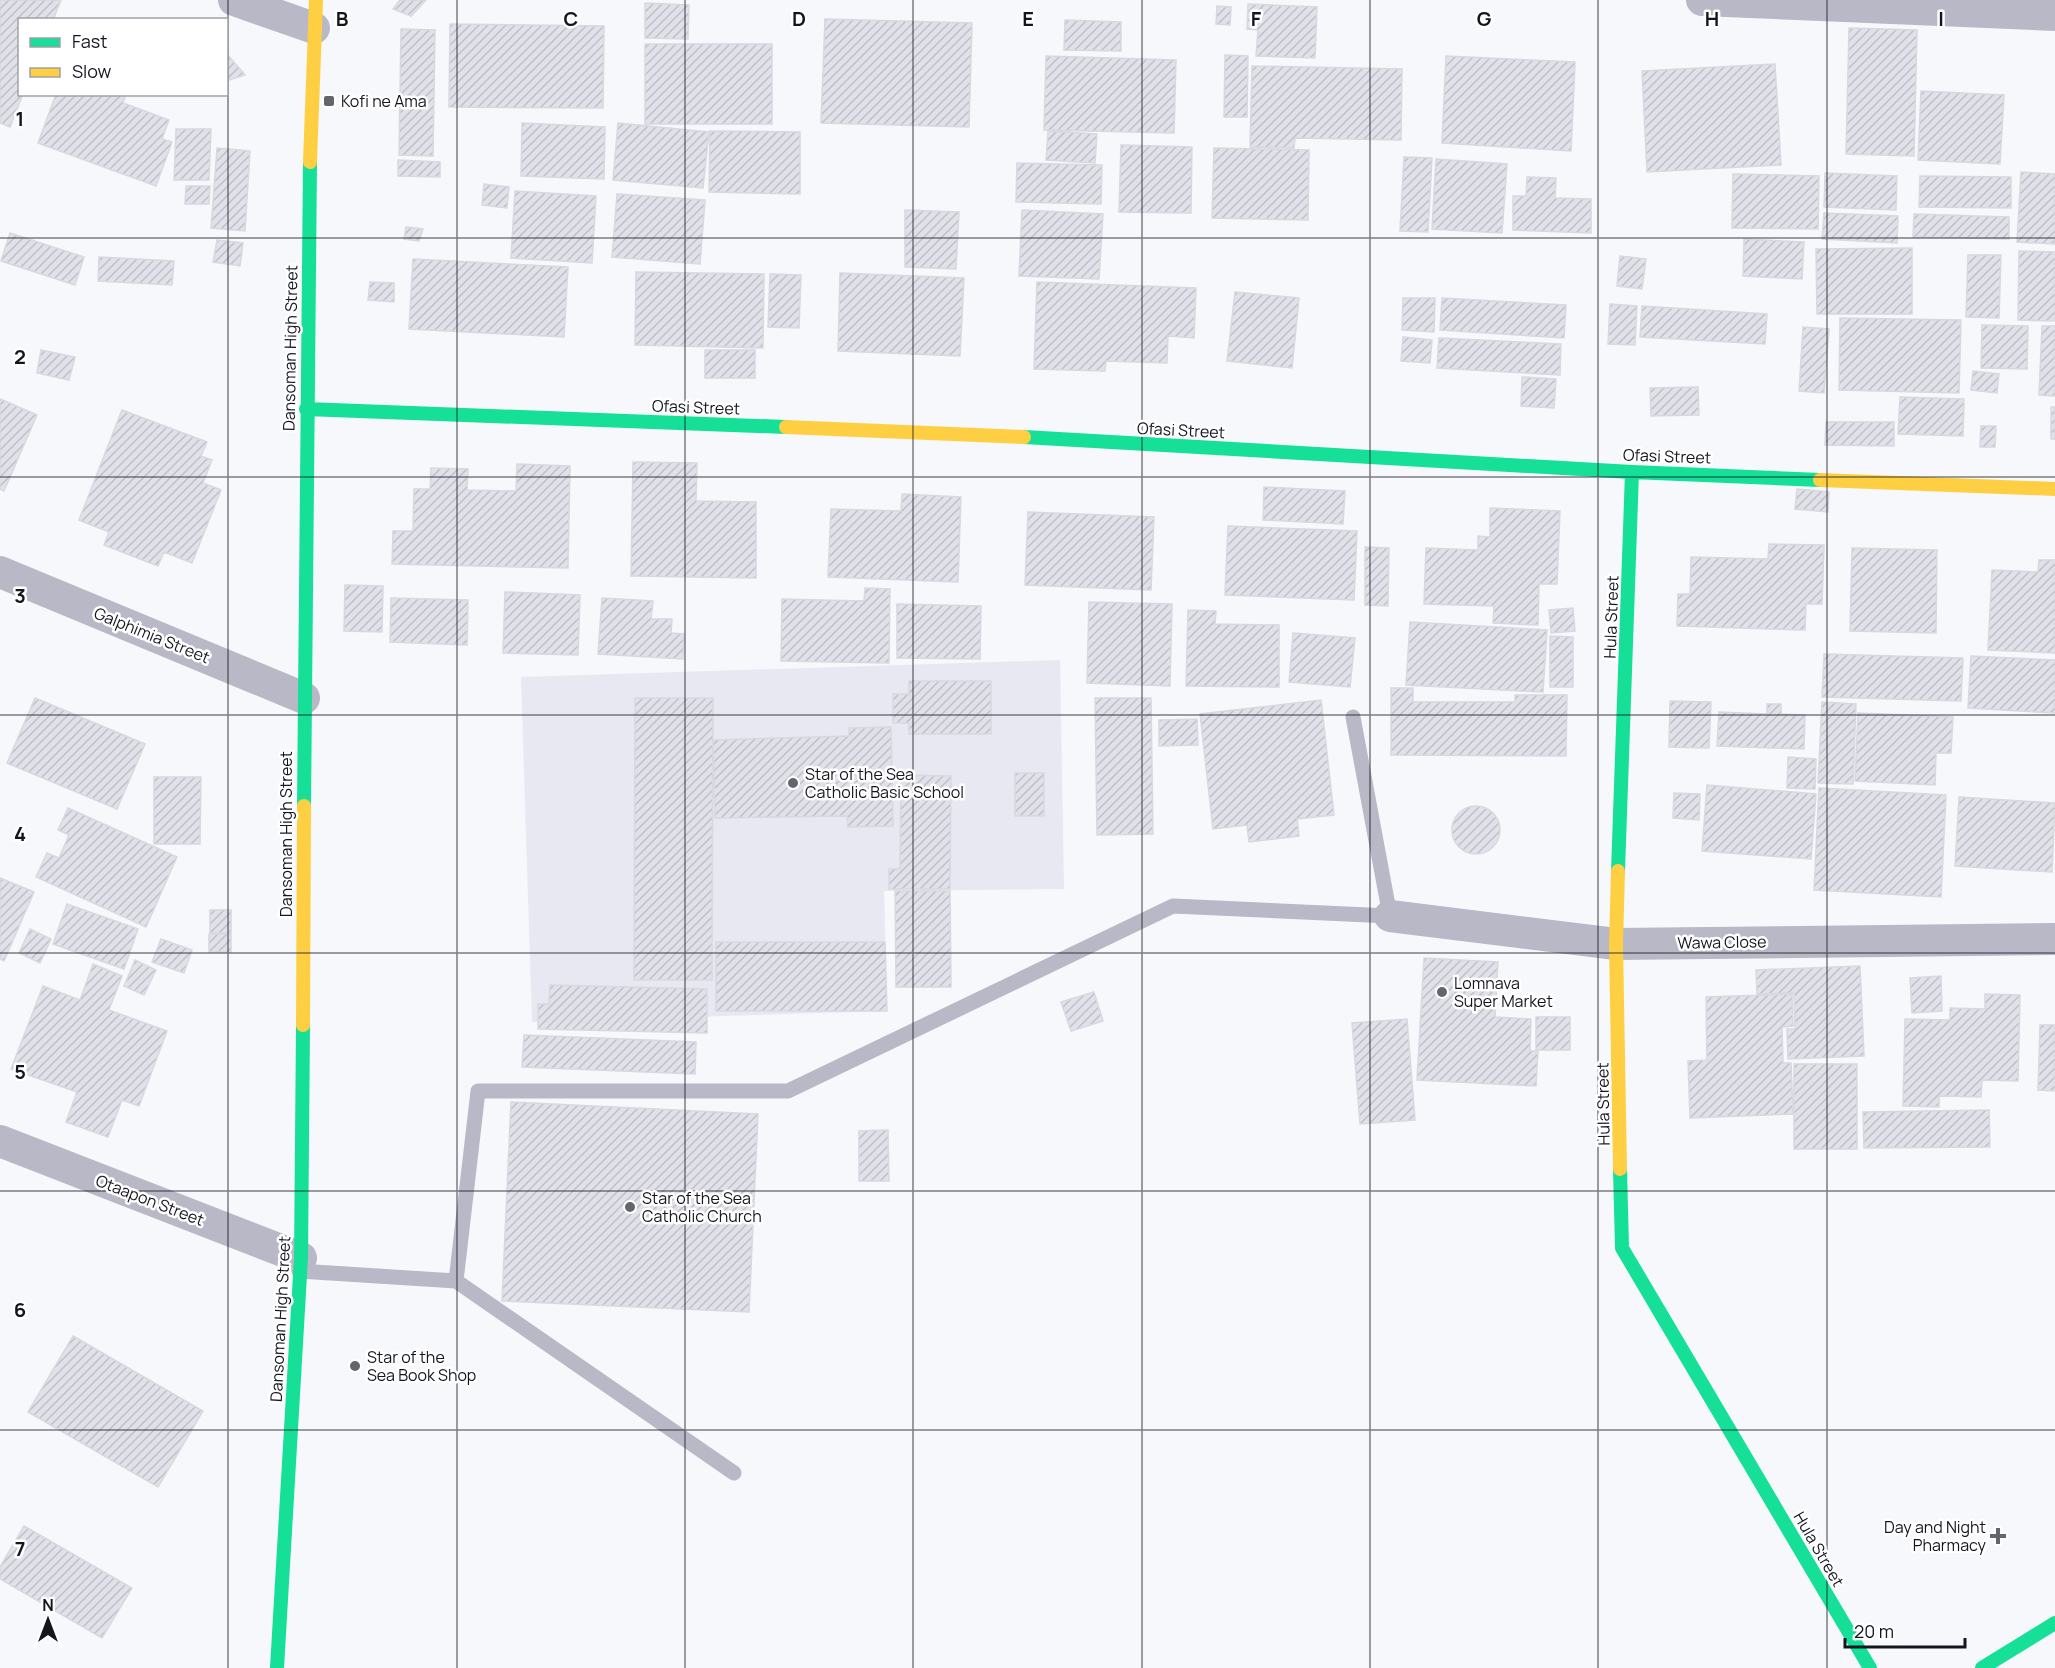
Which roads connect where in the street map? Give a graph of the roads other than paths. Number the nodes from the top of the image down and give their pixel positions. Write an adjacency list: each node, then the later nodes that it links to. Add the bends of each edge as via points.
1 (234, 0): 3 (street)
2 (1702, 0): 4 (street)
3 (315, 14): 5 (street, Dansoman High Street)
4 (2055, 15)
5 (306, 409): 6 (street, Ofasi Street, via 951,433); 9 (street, Dansoman High Street)
6 (1632, 472): 7 (street, Ofasi Street); 13 (street, Hula Street)
7 (2055, 489)
8 (0, 572): 9 (street, Galphimia Street)
9 (304, 698): 15 (street, Dansoman High Street)
10 (1353, 717): 11 (lane)
11 (1390, 916): 13 (street, Wawa Close); 16 (lane, via 1173,906 788,1091 478,1091)
12 (2055, 939): 13 (street, Wawa Close)
13 (1616, 944): 20 (street, Hula Street, via 1622,1248)
14 (0, 1141): 15 (street, Otaapon Street)
15 (300, 1265): 16 (lane); 19 (street, Dansoman High Street)
16 (456, 1281): 17 (lane)
17 (734, 1473)
18 (2055, 1623): 21 (street)
19 (277, 1668)
20 (1870, 1668)
21 (1982, 1668)

